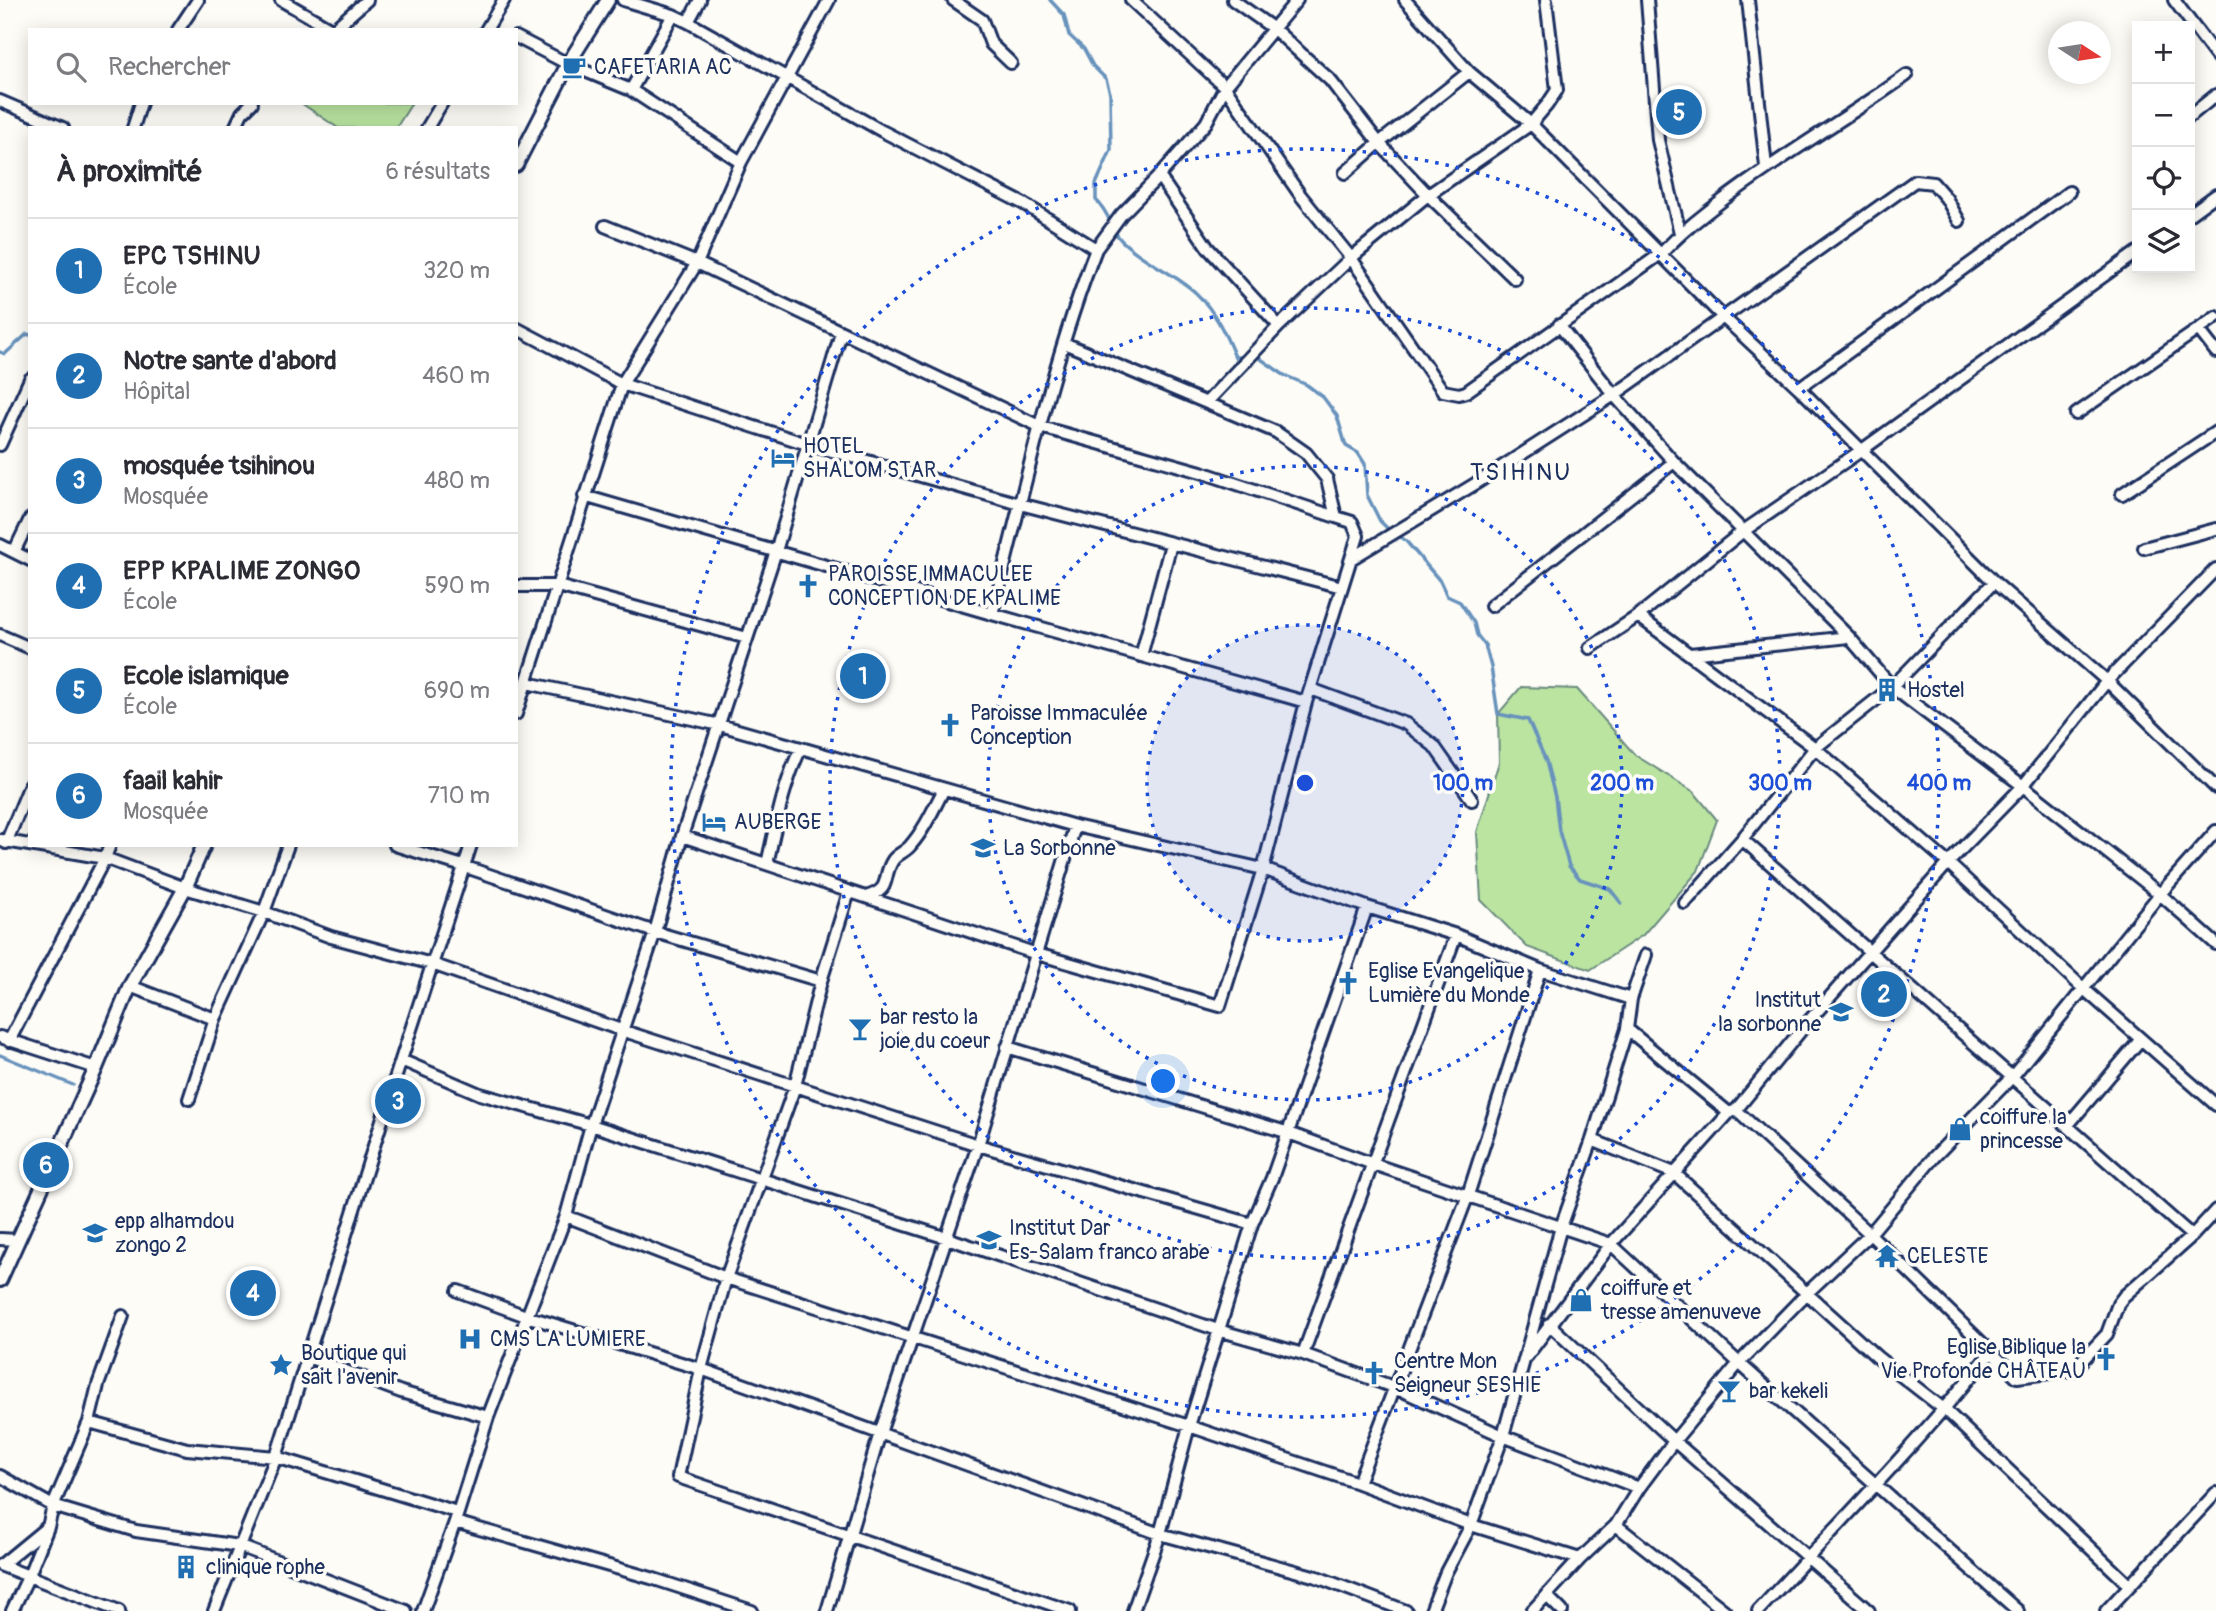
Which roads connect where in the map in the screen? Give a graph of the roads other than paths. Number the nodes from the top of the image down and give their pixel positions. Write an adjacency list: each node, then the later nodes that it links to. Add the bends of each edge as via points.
1 (198, 0): 21 (street)
2 (281, 0): 22 (street)
3 (367, 0): 23 (street)
4 (504, 0): 20 (street)
5 (608, 0): 28 (street)
6 (623, 0): 18 (street)
7 (700, 0): 19 (street)
8 (829, 0): 31 (street)
9 (953, 0): 27 (street, via 982,20 991,44)
10 (1131, 0): 32 (street)
11 (1233, 0): 24 (street)
12 (1297, 0): 24 (street)
13 (1405, 0): 29 (street)
14 (1546, 0): 40 (street, via 1557,90)
15 (1647, 0): 57 (street, via 1658,140)
16 (1748, 0): 48 (street)
17 (2174, 0): 26 (street)
18 (673, 15): 19 (street); 33 (street)
19 (688, 22): 31 (street)
20 (488, 27)
21 (179, 28)
22 (330, 28)
23 (335, 28)
24 (1274, 29): 32 (street); 45 (street, via 1330,80)
25 (518, 38): 28 (street)
26 (2216, 56)
27 (1011, 63)
28 (568, 64): 33 (street); 46 (street)
29 (1469, 72): 40 (street); 45 (street)
30 (1907, 75): 48 (street)
31 (788, 79): 47 (street); 58 (street, via 1024,204)
32 (1225, 87): 50 (street, via 1206,123); 61 (street)
33 (631, 90): 47 (street)
34 (2216, 95): 39 (street)
35 (0, 101): 41 (street)
36 (140, 105): 42 (street)
37 (250, 105): 43 (street)
38 (441, 105): 44 (street)
39 (2195, 112)
40 (1531, 124): 52 (street); 59 (street)
41 (58, 126)
42 (134, 126)
43 (236, 126)
44 (428, 126)
45 (1379, 143): 49 (street); 52 (street)
46 (518, 161)
47 (741, 162): 62 (street)
48 (1766, 167): 57 (street)
49 (1345, 173)
50 (1159, 176): 58 (street); 67 (street, via 1208,248)
51 (2069, 192): 75 (street)
52 (1428, 195): 61 (street); 63 (street)
53 (2216, 195): 54 (street)
54 (2195, 210)
55 (1959, 221): 64 (street, via 1933,183 1915,181)
56 (605, 226): 62 (street)
57 (1680, 233): 59 (street)
58 (1096, 249): 71 (street)
59 (1662, 253): 64 (street); 66 (street)
60 (2132, 256): 84 (street)
61 (1351, 258): 66 (street, via 1443,391 1451,394 1466,392); 67 (street)
62 (697, 263): 70 (street); 74 (street)
63 (1515, 279)
64 (1723, 317): 75 (street); 76 (street)
65 (2216, 317): 69 (street)
66 (1559, 325): 76 (street)
67 (1279, 326): 77 (street)
68 (518, 329): 74 (street)
69 (2199, 330): 72 (street); 78 (street)
70 (841, 333): 80 (street); 82 (street)
71 (1064, 342): 77 (street); 80 (street)
72 (2216, 352)
73 (28, 382): 79 (street)
74 (622, 384): 82 (street); 87 (street)
75 (1799, 388): 84 (street)
76 (1614, 395): 85 (street); 99 (street)
77 (1208, 402): 89 (street, via 1276,432 1306,453 1327,479)
78 (2076, 414)
79 (4, 423): 83 (street)
80 (1041, 427): 88 (street); 89 (street, via 1201,472)
81 (2216, 432): 86 (street)
82 (807, 444): 88 (street); 96 (street)
83 (0, 445)
84 (1862, 450): 92 (street); 101 (street)
85 (1674, 463): 92 (street); 105 (street)
86 (2122, 494)
87 (584, 496): 96 (street); 103 (street)
88 (1020, 504): 93 (street); 106 (street)
89 (1336, 517): 99 (street, via 1356,528)
90 (28, 523): 97 (street)
91 (2216, 529): 95 (street)
92 (1742, 532): 107 (street); 109 (street)
93 (1171, 544): 104 (street); 114 (street)
94 (0, 545): 97 (street)
95 (2144, 548)
96 (776, 551): 106 (street); 110 (street)
97 (14, 552): 98 (street)
98 (28, 559)
99 (1351, 559): 104 (street)
100 (2216, 569): 115 (street)
101 (1994, 582): 115 (street); 117 (street)
102 (518, 586): 103 (street)
103 (558, 586): 110 (street); 116 (street)
104 (1342, 587): 118 (street)
105 (1491, 606)
106 (992, 614): 114 (street)
107 (1638, 616): 112 (street); 113 (street)
108 (0, 635): 111 (street)
109 (1849, 637): 113 (street); 117 (street)
110 (747, 638): 121 (street)
111 (28, 648)
112 (1590, 649)
113 (1690, 654): 123 (street)
114 (1141, 656): 119 (street)
115 (2108, 681): 124 (street); 125 (street)
116 (527, 683): 120 (street); 121 (street)
117 (1892, 687): 123 (street); 124 (street)
118 (1311, 689): 119 (street); 128 (street, via 1406,724 1434,746)
119 (1306, 702): 145 (street)
120 (518, 709)
121 (720, 725): 122 (street); 131 (street)
122 (800, 748): 126 (street); 143 (street, via 776,816)
123 (1815, 748): 132 (street); 142 (street)
124 (2023, 786): 142 (street); 148 (street)
125 (2216, 788)
126 (944, 789): 129 (street); 149 (street, via 920,833 894,859 884,887)
127 (28, 790): 133 (street)
128 (1472, 800)
129 (1075, 826): 145 (street); 157 (street)
130 (2216, 831): 148 (street)
131 (682, 836): 143 (street); 153 (street)
132 (1742, 839): 150 (street); 156 (street)
133 (3, 841): 134 (street)
134 (28, 845)
135 (37, 847): 141 (street)
136 (109, 847): 141 (street)
137 (203, 847): 146 (street)
138 (287, 847): 152 (street)
139 (401, 847): 144 (street)
140 (470, 847): 144 (street)
141 (106, 859): 146 (street); 168 (street)
142 (1948, 863): 156 (street); 163 (street)
143 (767, 864): 147 (street)
144 (463, 866): 153 (street); 159 (street)
145 (1263, 869): 151 (street); 157 (street, via 1220,1006)
146 (185, 888): 152 (street); 162 (street)
147 (849, 891): 149 (street); 161 (street)
148 (2160, 894): 155 (street); 163 (street)
149 (866, 897): 157 (street)
150 (1685, 903)
151 (1367, 907): 154 (street); 180 (street)
152 (264, 912): 159 (street, via 331,937); 165 (street)
153 (655, 932): 161 (street); 167 (street)
154 (1456, 935): 160 (street); 183 (street)
155 (2216, 944)
156 (1871, 953): 173 (street); 177 (street)
157 (1037, 954): 170 (street)
158 (1646, 955): 164 (street)
159 (432, 964): 167 (street); 171 (street)
160 (1540, 970): 164 (street); 186 (street)
161 (821, 981): 174 (street)
162 (130, 986): 165 (street); 172 (street)
163 (2084, 989): 169 (street); 173 (street)
164 (1631, 999): 166 (street)
165 (215, 1019): 175 (street)
166 (1627, 1029): 177 (street); 181 (street)
167 (621, 1030): 174 (street); 178 (street)
168 (5, 1039): 172 (street)
169 (2141, 1039): 176 (street); 179 (street)
170 (1007, 1047): 180 (street); 182 (street)
171 (401, 1060): 178 (street, via 480,1094); 209 (street)
172 (96, 1068): 195 (street)
173 (2012, 1077): 179 (street); 191 (street, via 1934,1157)
174 (795, 1086): 182 (street); 185 (street)
175 (189, 1099)
176 (2216, 1105)
177 (1732, 1112): 184 (street); 191 (street)
178 (591, 1125): 185 (street); 188 (street)
179 (2067, 1126): 192 (street)
180 (1286, 1132): 183 (street); 189 (street)
181 (1592, 1140): 184 (street); 190 (street)
182 (978, 1144): 189 (street); 193 (street)
183 (1373, 1164): 186 (street); 207 (street)
184 (1674, 1173): 196 (street); 200 (street)
185 (761, 1181): 193 (street); 197 (street)
186 (1468, 1195): 190 (street); 212 (street)
187 (2216, 1210): 192 (street)
188 (566, 1216): 197 (street); 202 (street)
189 (1252, 1224): 204 (street)
190 (1561, 1227): 196 (street); 208 (street)
191 (1870, 1234): 200 (street); 206 (street)
192 (2192, 1236): 206 (street, via 2124,1296 2107,1334 2073,1370 2017,1377)
193 (947, 1238): 204 (street); 205 (street)
194 (0, 1239): 195 (street)
195 (18, 1240): 198 (street)
196 (1611, 1244): 203 (street); 210 (street)
197 (726, 1278): 205 (street); 211 (street)
198 (0, 1280)
199 (458, 1291): 202 (street)
200 (1807, 1293): 210 (street); 213 (street, via 1877,1357)
201 (123, 1316): 215 (street)
202 (526, 1316): 211 (street); 214 (street)
203 (1549, 1324): 208 (street); 219 (street)
204 (1218, 1330): 207 (street); 216 (street)
205 (912, 1337): 216 (street); 217 (street)
206 (1992, 1352): 213 (street)
207 (1303, 1354): 212 (street)
208 (1527, 1356): 218 (street)
209 (308, 1357): 214 (street, via 401,1392); 220 (street)
210 (1739, 1363): 219 (street); 223 (street)
211 (701, 1369): 217 (street); 232 (street, via 678,1477)
212 (1396, 1388): 218 (street); 222 (street)
213 (1945, 1410): 223 (street); 238 (street)
214 (488, 1417): 227 (street)
215 (89, 1422): 220 (street, via 187,1449); 226 (street)
216 (1189, 1426): 222 (street); 231 (street)
217 (880, 1433): 231 (street); 232 (street)
218 (1503, 1436): 224 (street); 229 (street)
219 (1674, 1441): 224 (street); 234 (street)
220 (276, 1457): 227 (street); 233 (street)
221 (0, 1476): 226 (street)
222 (1358, 1483): 229 (street)
223 (1878, 1484): 234 (street); 256 (street)
224 (1639, 1488): 228 (street)
225 (2216, 1493): 238 (street)
226 (53, 1506): 230 (street); 233 (street, via 136,1531)
227 (456, 1517): 244 (street); 245 (street)
228 (1616, 1524): 235 (street); 253 (street)
229 (1471, 1525): 235 (street); 250 (street)
230 (48, 1527): 236 (street); 237 (street)
231 (1160, 1534): 248 (street); 249 (street, via 1317,1577)
232 (850, 1535): 246 (street); 247 (street)
233 (239, 1546): 242 (street); 243 (street)
234 (1808, 1557): 254 (street); 255 (street)
235 (1580, 1559): 239 (street)
236 (1, 1565): 237 (street)
237 (29, 1575): 240 (street); 241 (street)
238 (2129, 1585): 257 (street)
239 (1546, 1595): 251 (street); 252 (street)
240 (12, 1611)
241 (119, 1611)
242 (214, 1611)
243 (406, 1611)
244 (423, 1611)
245 (752, 1611)
246 (827, 1611)
247 (1070, 1611)
248 (1133, 1611)
249 (1406, 1611)
250 (1432, 1611)
251 (1532, 1611)
252 (1562, 1611)
253 (1726, 1611)
254 (1758, 1611)
255 (1869, 1611)
256 (2018, 1611)
257 (2106, 1611)

